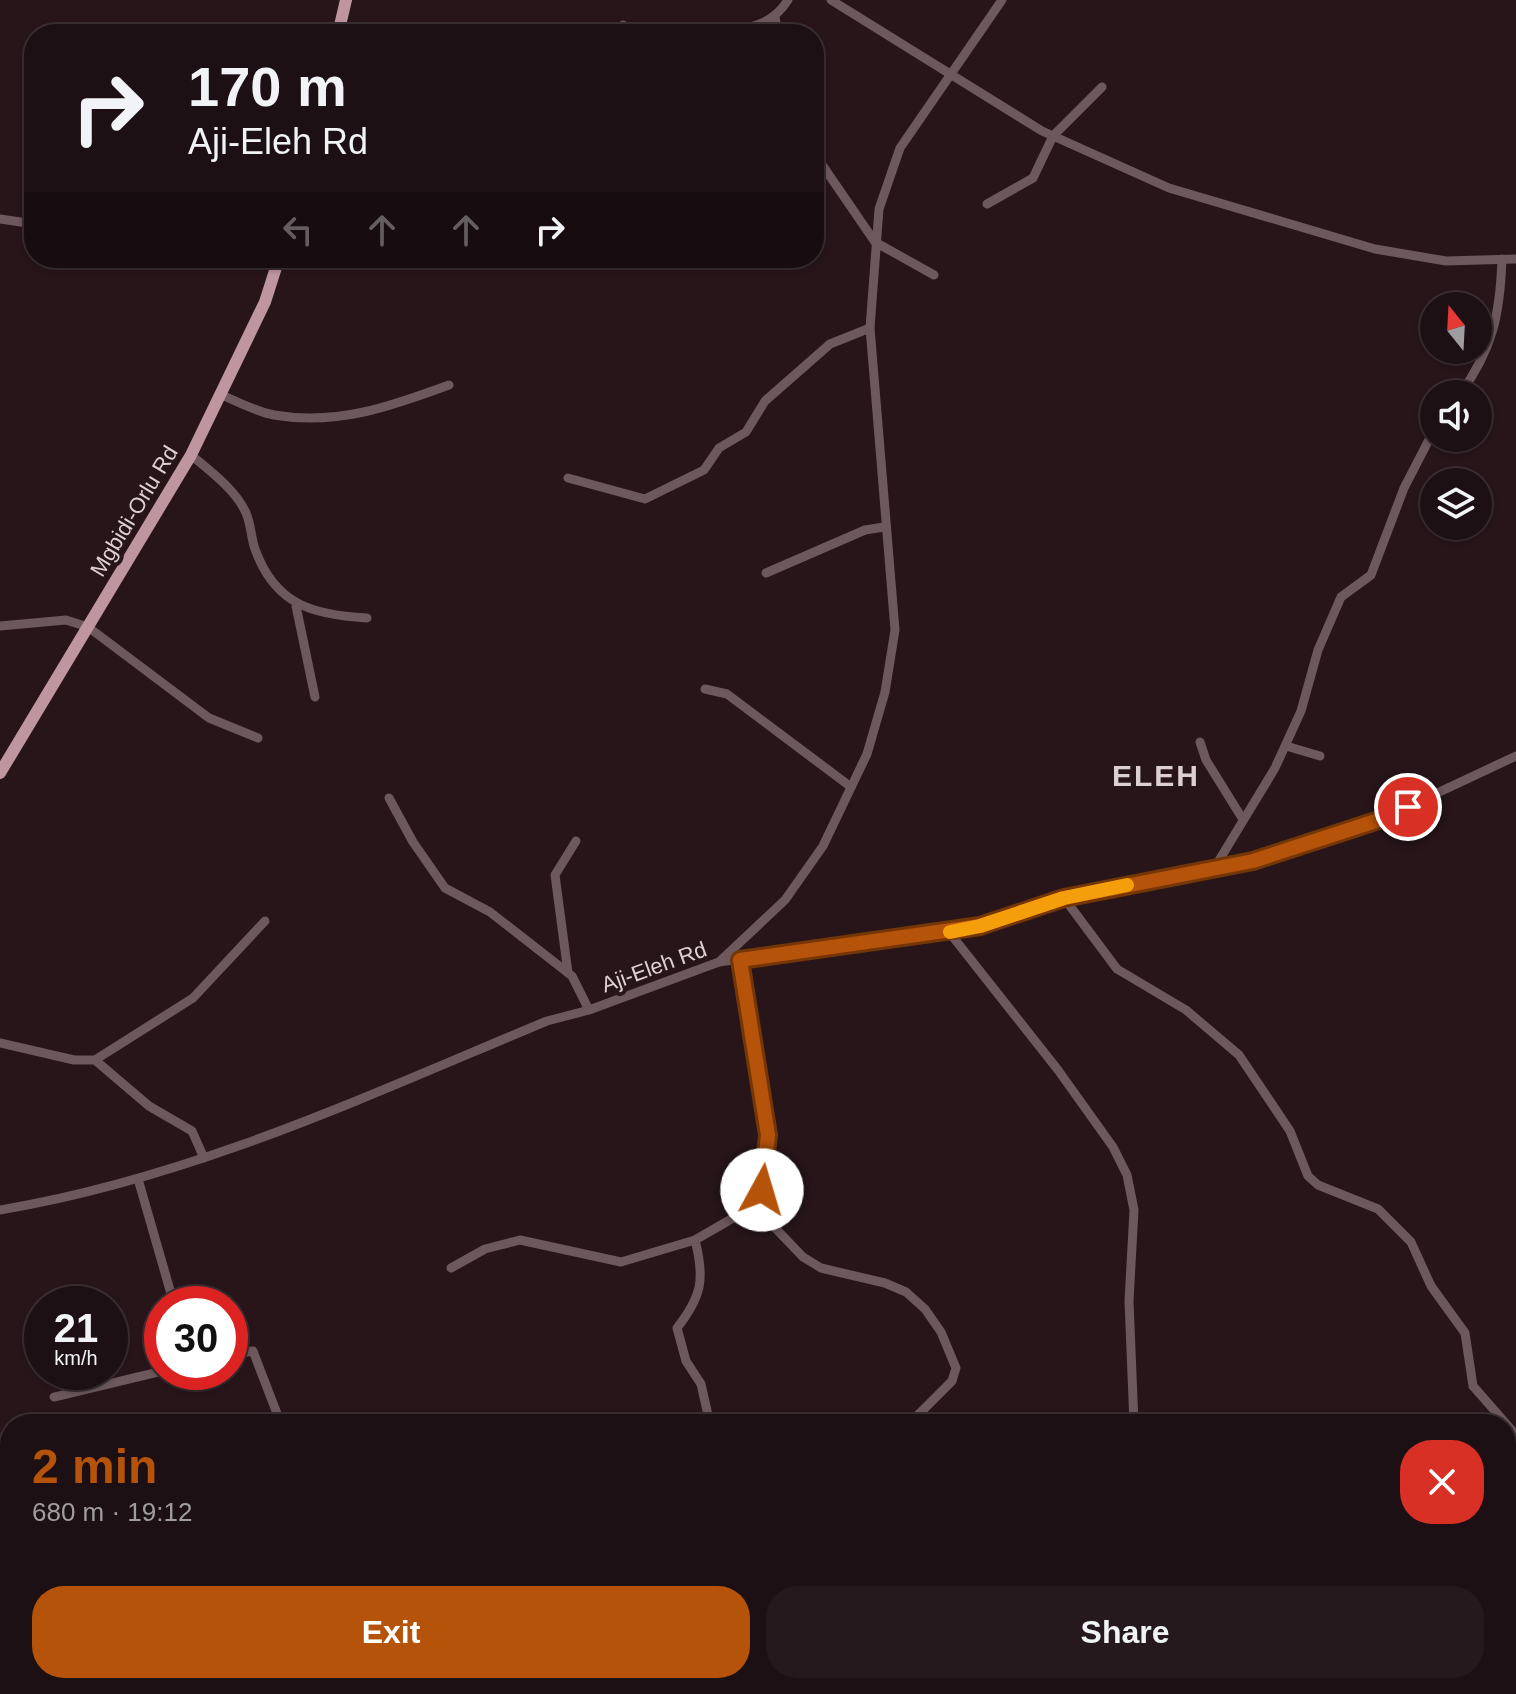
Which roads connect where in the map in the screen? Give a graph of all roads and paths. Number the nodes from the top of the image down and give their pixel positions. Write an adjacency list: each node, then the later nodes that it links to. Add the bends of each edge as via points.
1 (346, 0): 6 (main road)
2 (788, 0): 5 (street)
3 (831, 0): 9 (street)
4 (1002, 0): 9 (street)
5 (775, 17): 7 (street); 8 (street)
6 (340, 24)
7 (762, 24)
8 (776, 24)
9 (952, 74): 11 (street); 16 (street, via 900,148 879,209)
10 (1102, 87): 11 (street)
11 (1053, 136): 13 (street, via 1033,178); 17 (street, via 1169,188 1375,249 1446,261)
12 (824, 168): 16 (street)
13 (987, 204)
14 (0, 219): 15 (street)
15 (24, 223)
16 (875, 242): 20 (street); 21 (street)
17 (1502, 259): 18 (street); 22 (street, via 1500,309 1485,353)
18 (1516, 259)
19 (276, 268): 24 (main road, Mgbidi-Orlu Rd)
20 (934, 275)
21 (870, 328): 27 (street, via 830,344 765,401 746,432 719,448 704,470 645,499); 28 (street)
22 (1469, 380)
23 (449, 385): 24 (street, via 367,414 318,418 272,415)
24 (222, 395): 26 (main road, Mgbidi-Orlu Rd)
25 (1423, 452): 38 (street, via 1371,575 1341,597)
26 (191, 455): 30 (street, via 217,476 246,512 256,551 271,580); 33 (main road, Mgbidi-Orlu Rd)
27 (568, 478)
28 (884, 527): 29 (street, via 865,530); 42 (street, via 895,630 885,692)
29 (766, 573)
30 (296, 606): 31 (street); 35 (street)
31 (367, 618)
32 (0, 626): 33 (street, via 66,620)
33 (88, 627): 36 (street, via 209,718); 41 (main road, Mgbidi-Orlu Rd)
34 (705, 689): 42 (street, via 727,694)
35 (315, 697)
36 (258, 738)
37 (1200, 742): 44 (street)
38 (1286, 746): 39 (street); 44 (street)
39 (1320, 756)
40 (1516, 756): 46 (street, Aji-Eleh Rd, via 1382,819 1253,861)
41 (0, 773)
42 (851, 787): 51 (street, via 823,846 785,900)
43 (389, 798): 52 (street, via 445,888 490,912)
44 (1242, 818): 46 (street)
45 (576, 841): 52 (street, via 555,875)
46 (1215, 867): 47 (street, Aji-Eleh Rd)
47 (1064, 898): 49 (street, Aji-Eleh Rd); 70 (street, via 1117,969 1186,1010 1239,1055 1290,1131 1308,1176 1378,1209 1411,1242 1431,1286 1465,1333 1473,1386)
48 (265, 921): 55 (street, via 193,998)
49 (949, 932): 50 (street, Aji-Eleh Rd); 69 (street, via 1058,1070 1127,1175 1134,1210 1129,1301)
50 (740, 960): 51 (street, Aji-Eleh Rd); 58 (street, via 768,1135 762,1190)
51 (719, 962): 53 (street, Aji-Eleh Rd)
52 (568, 973): 53 (street)
53 (589, 1010): 56 (street, Aji-Eleh Rd, via 547,1021)
54 (0, 1043): 55 (street)
55 (95, 1060): 56 (street, via 149,1106 192,1131)
56 (204, 1158): 57 (street, Aji-Eleh Rd)
57 (138, 1179): 59 (street, Aji-Eleh Rd); 62 (street)
58 (754, 1206): 60 (street); 68 (street, via 812,1262 895,1288 925,1309 956,1368 952,1381)
59 (0, 1210)
60 (695, 1240): 61 (street, via 621,1262 520,1240 485,1249); 67 (street, via 702,1268 697,1303 677,1328)
61 (451, 1268)
62 (169, 1286)
63 (248, 1352): 66 (street, via 253,1351)
64 (144, 1375): 65 (street)
65 (54, 1397)
66 (277, 1414)
67 (708, 1414)
68 (919, 1414)
69 (1134, 1414)
70 (1498, 1414)

